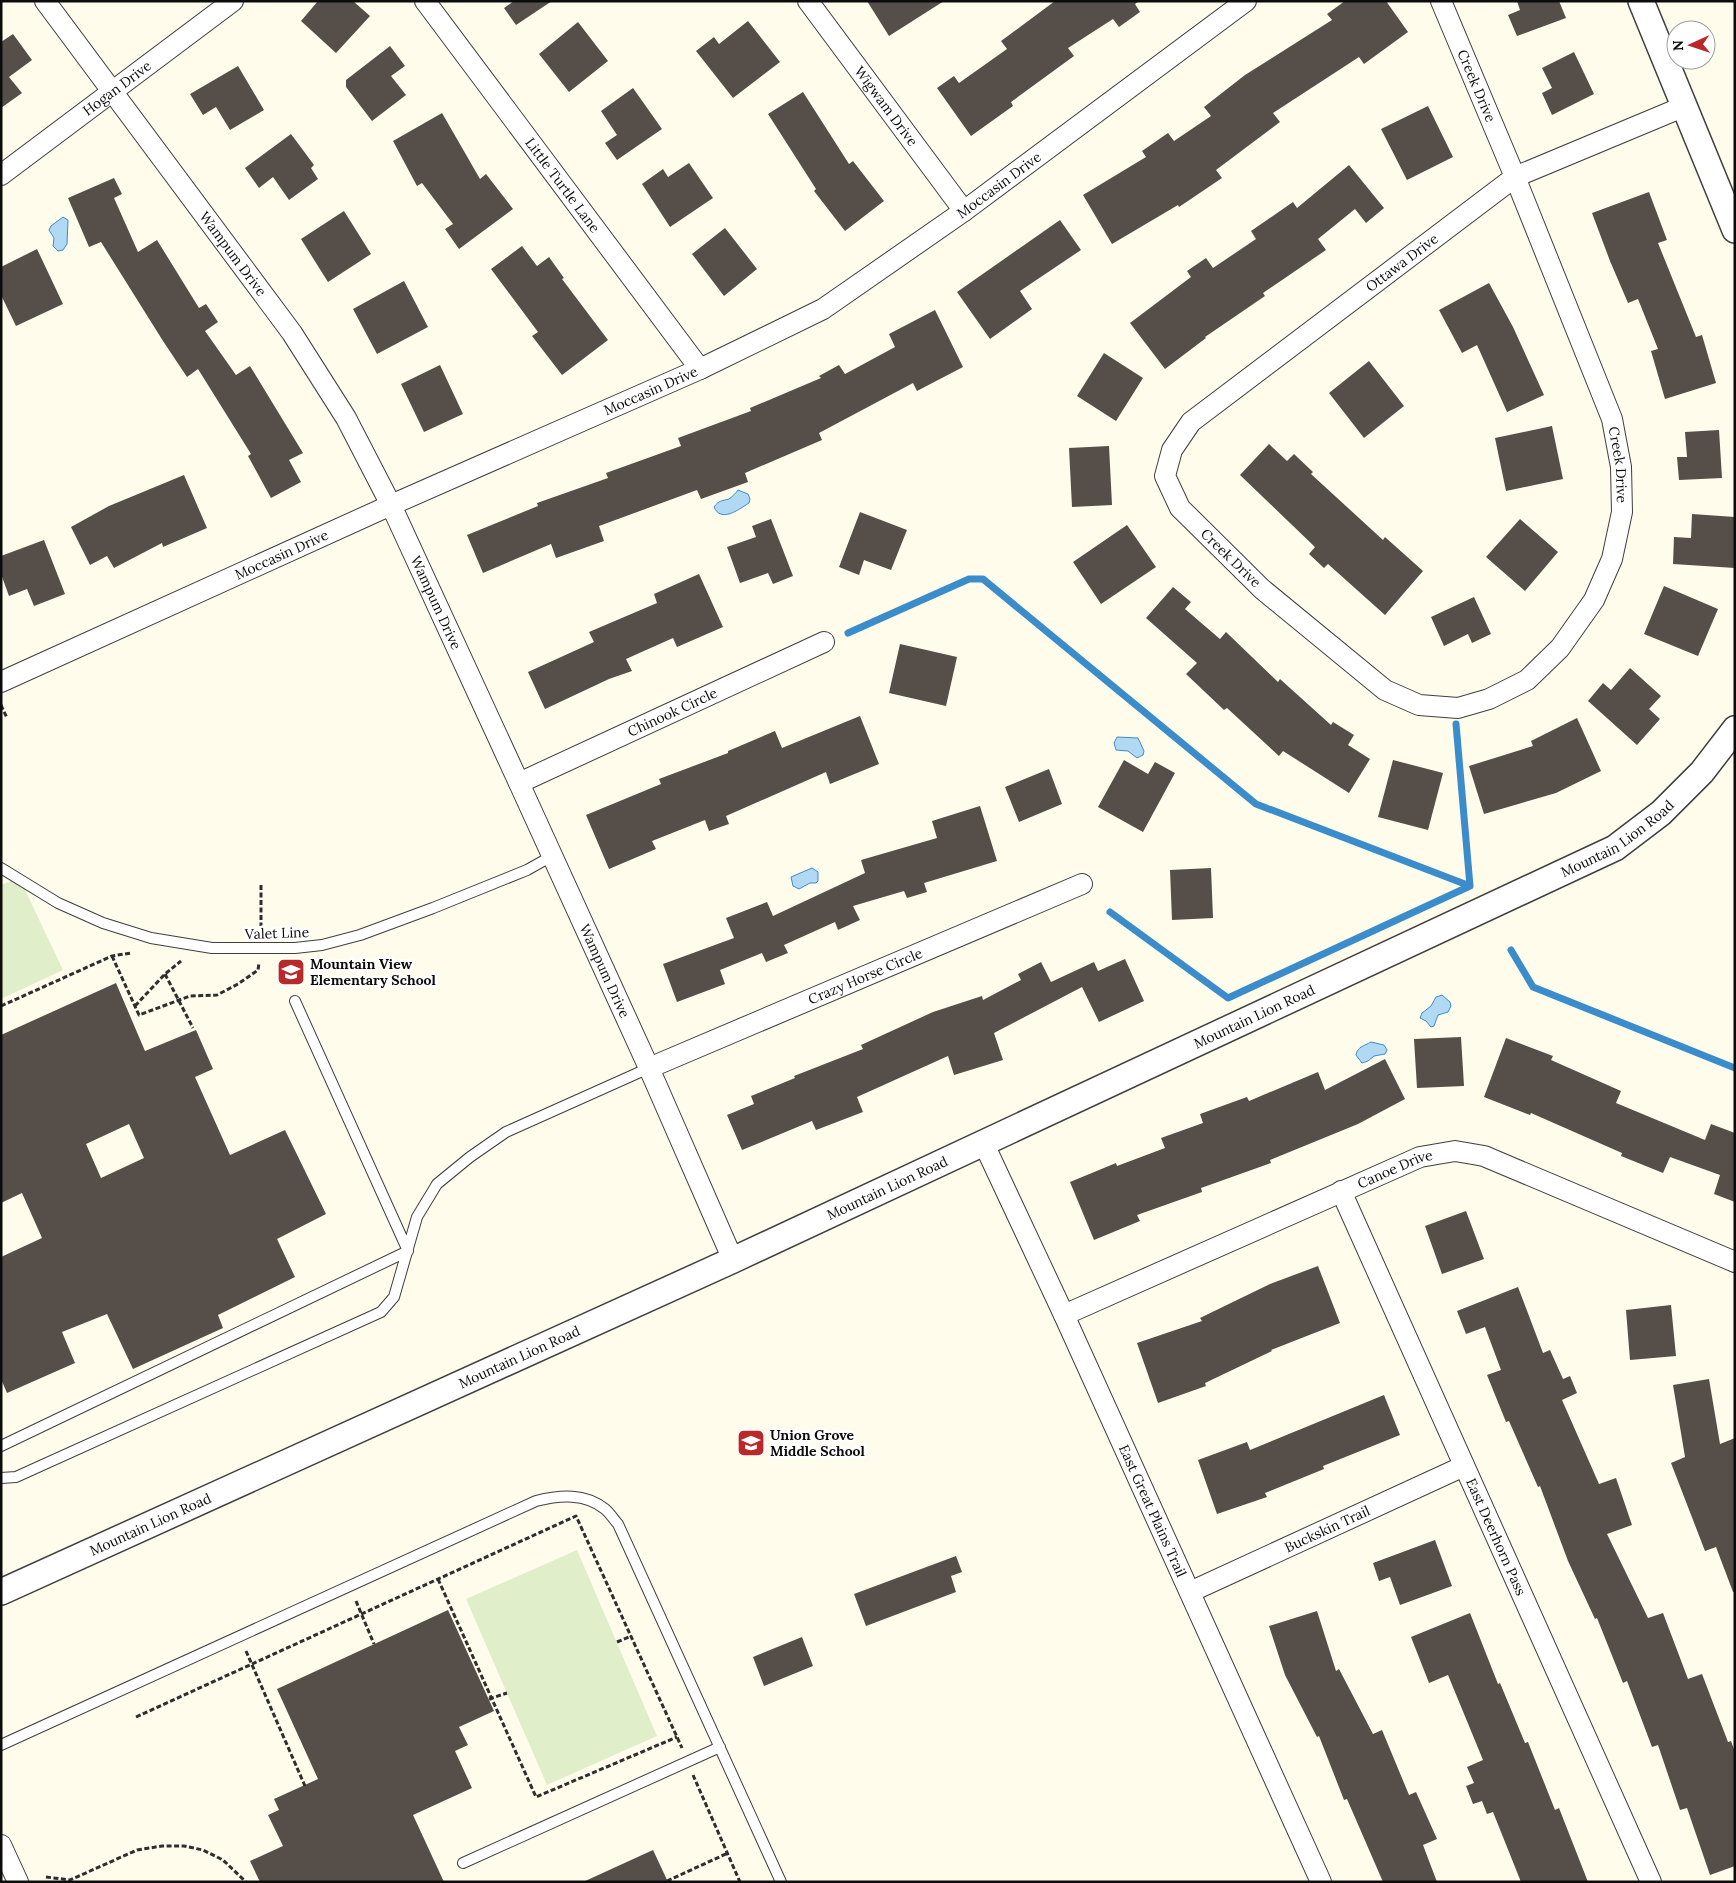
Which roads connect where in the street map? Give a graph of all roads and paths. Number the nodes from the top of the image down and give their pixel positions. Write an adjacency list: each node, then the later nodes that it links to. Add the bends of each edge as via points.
1 (44, 1): 8 (street, Wampum Drive)
2 (233, 1): 8 (street, Hogan Drive)
3 (424, 1): 14 (street, Little Turtle Lane)
4 (808, 1): 12 (street, Wigwam Drive)
5 (1246, 1): 12 (street, Moccasin Drive)
6 (1441, 1): 11 (street, Creek Drive)
7 (1641, 1): 9 (street)
8 (112, 90): 10 (street, Hogan Drive); 16 (street, Wampum Drive, via 292,333 346,418)
9 (1684, 106): 11 (street, Ottawa Drive); 13 (street)
10 (1, 175)
11 (1515, 177): 15 (street, Ottawa Drive, via 1190,422 1172,450); 15 (street, Creek Drive, via 1612,419 1620,467 1622,512 1612,558 1594,600 1560,648 1527,680 1458,708 1419,705 1385,690 1262,589 1180,508)
12 (964, 211): 14 (street, Moccasin Drive, via 823,309)
13 (1734, 227)
14 (700, 369): 16 (street, Moccasin Drive)
15 (1165, 476)
16 (391, 505): 18 (street, Moccasin Drive); 22 (street, Wampum Drive)
17 (824, 642): 22 (street, Chinook Circle)
18 (1, 682)
19 (1, 706): 20 (path)
20 (6, 718)
21 (1735, 729): 38 (street, Mountain Lion Road, via 1702,772 1668,807 1615,848)
22 (519, 783): 23 (street, Wampum Drive)
23 (552, 856): 27 (lane, Valet Line, via 527,870 360,935 322,945); 37 (street, Wampum Drive)
24 (1, 868): 27 (lane, Valet Line, via 58,903 111,926 151,938 212,948)
25 (1082, 884): 37 (street, Crazy Horse Circle)
26 (261, 885): 27 (path)
27 (261, 948): 32 (path, via 258,970 238,984 217,995 190,996)
28 (131, 953): 29 (path)
29 (112, 956): 34 (path); 35 (path)
30 (181, 961): 31 (path)
31 (166, 974): 32 (path); 35 (path)
32 (179, 1000): 35 (path, via 139,1015); 36 (path)
33 (296, 1001): 40 (lane)
34 (1, 1006)
35 (136, 1006)
36 (193, 1028)
37 (649, 1068): 40 (lane, via 506,1132 470,1157 437,1184 417,1217); 41 (street, Wampum Drive)
38 (983, 1142): 41 (street, Mountain Lion Road); 43 (street, East Great Plains Trail)
39 (1341, 1191): 42 (street, Canoe Drive, via 1420,1157 1455,1151 1484,1156); 43 (street, Canoe Drive); 45 (street, East Deerhorn Pass)
40 (408, 1252): 44 (lane); 46 (lane, via 394,1297 381,1312 16,1477)
41 (733, 1260): 49 (street, Mountain Lion Road)
42 (1735, 1262)
43 (1064, 1315): 50 (street, East Great Plains Trail)
44 (1, 1446)
45 (1464, 1466): 50 (street, Buckskin Trail); 75 (street, East Deerhorn Pass)
46 (1, 1478)
47 (438, 1579): 51 (path); 53 (path, via 576,1516); 58 (path)
48 (350, 1586): 51 (path); 52 (lane); 62 (lane, via 536,1501 556,1496 590,1501 605,1509 618,1524)
49 (1, 1592)
50 (1190, 1592): 74 (street, East Great Plains Trail)
51 (362, 1614): 55 (path); 56 (path)
52 (240, 1636): 56 (path); 61 (lane)
53 (631, 1636): 54 (path); 60 (path)
54 (617, 1642)
55 (374, 1644)
56 (252, 1664): 59 (path); 64 (path)
57 (507, 1693): 58 (path)
58 (491, 1698): 60 (path, via 536,1796)
59 (136, 1717)
60 (677, 1737): 63 (path)
61 (1, 1745)
62 (720, 1747): 63 (lane); 73 (lane)
63 (688, 1761): 66 (path); 67 (lane)
64 (304, 1786)
65 (1, 1845): 70 (street)
66 (728, 1853): 69 (path); 72 (path)
67 (463, 1863)
68 (46, 1877): 71 (path, via 70,1880 137,1850 184,1846 223,1860)
69 (667, 1881)
70 (18, 1882)
71 (246, 1882)
72 (740, 1882)
73 (781, 1882)
74 (1321, 1882)
75 (1651, 1882)

